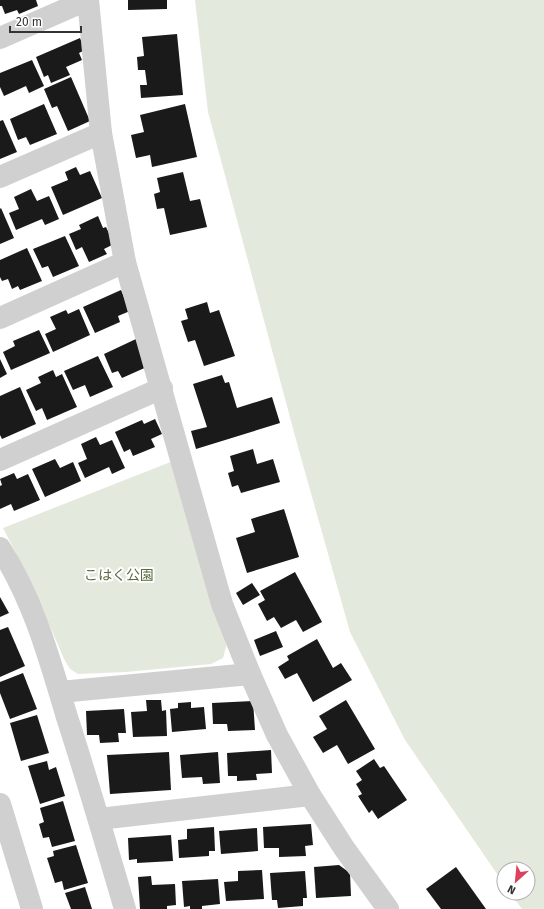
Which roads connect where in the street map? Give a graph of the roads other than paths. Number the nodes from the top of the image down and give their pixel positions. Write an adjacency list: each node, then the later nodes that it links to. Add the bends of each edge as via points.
1 (88, 0): 2 (street); 3 (street)
2 (0, 38)
3 (101, 133): 4 (street); 5 (street)
4 (0, 177)
5 (125, 262): 6 (street); 7 (street)
6 (0, 318)
7 (162, 388): 8 (street); 10 (street, via 222,604)
8 (0, 460)
9 (0, 548): 11 (street, via 41,631)
10 (250, 674): 11 (street); 12 (street, via 277,735)
11 (60, 692): 14 (street)
12 (310, 795): 14 (street); 17 (street)
13 (0, 804): 15 (street)
14 (99, 818): 16 (street)
15 (32, 909)
16 (125, 909)
17 (388, 909)

